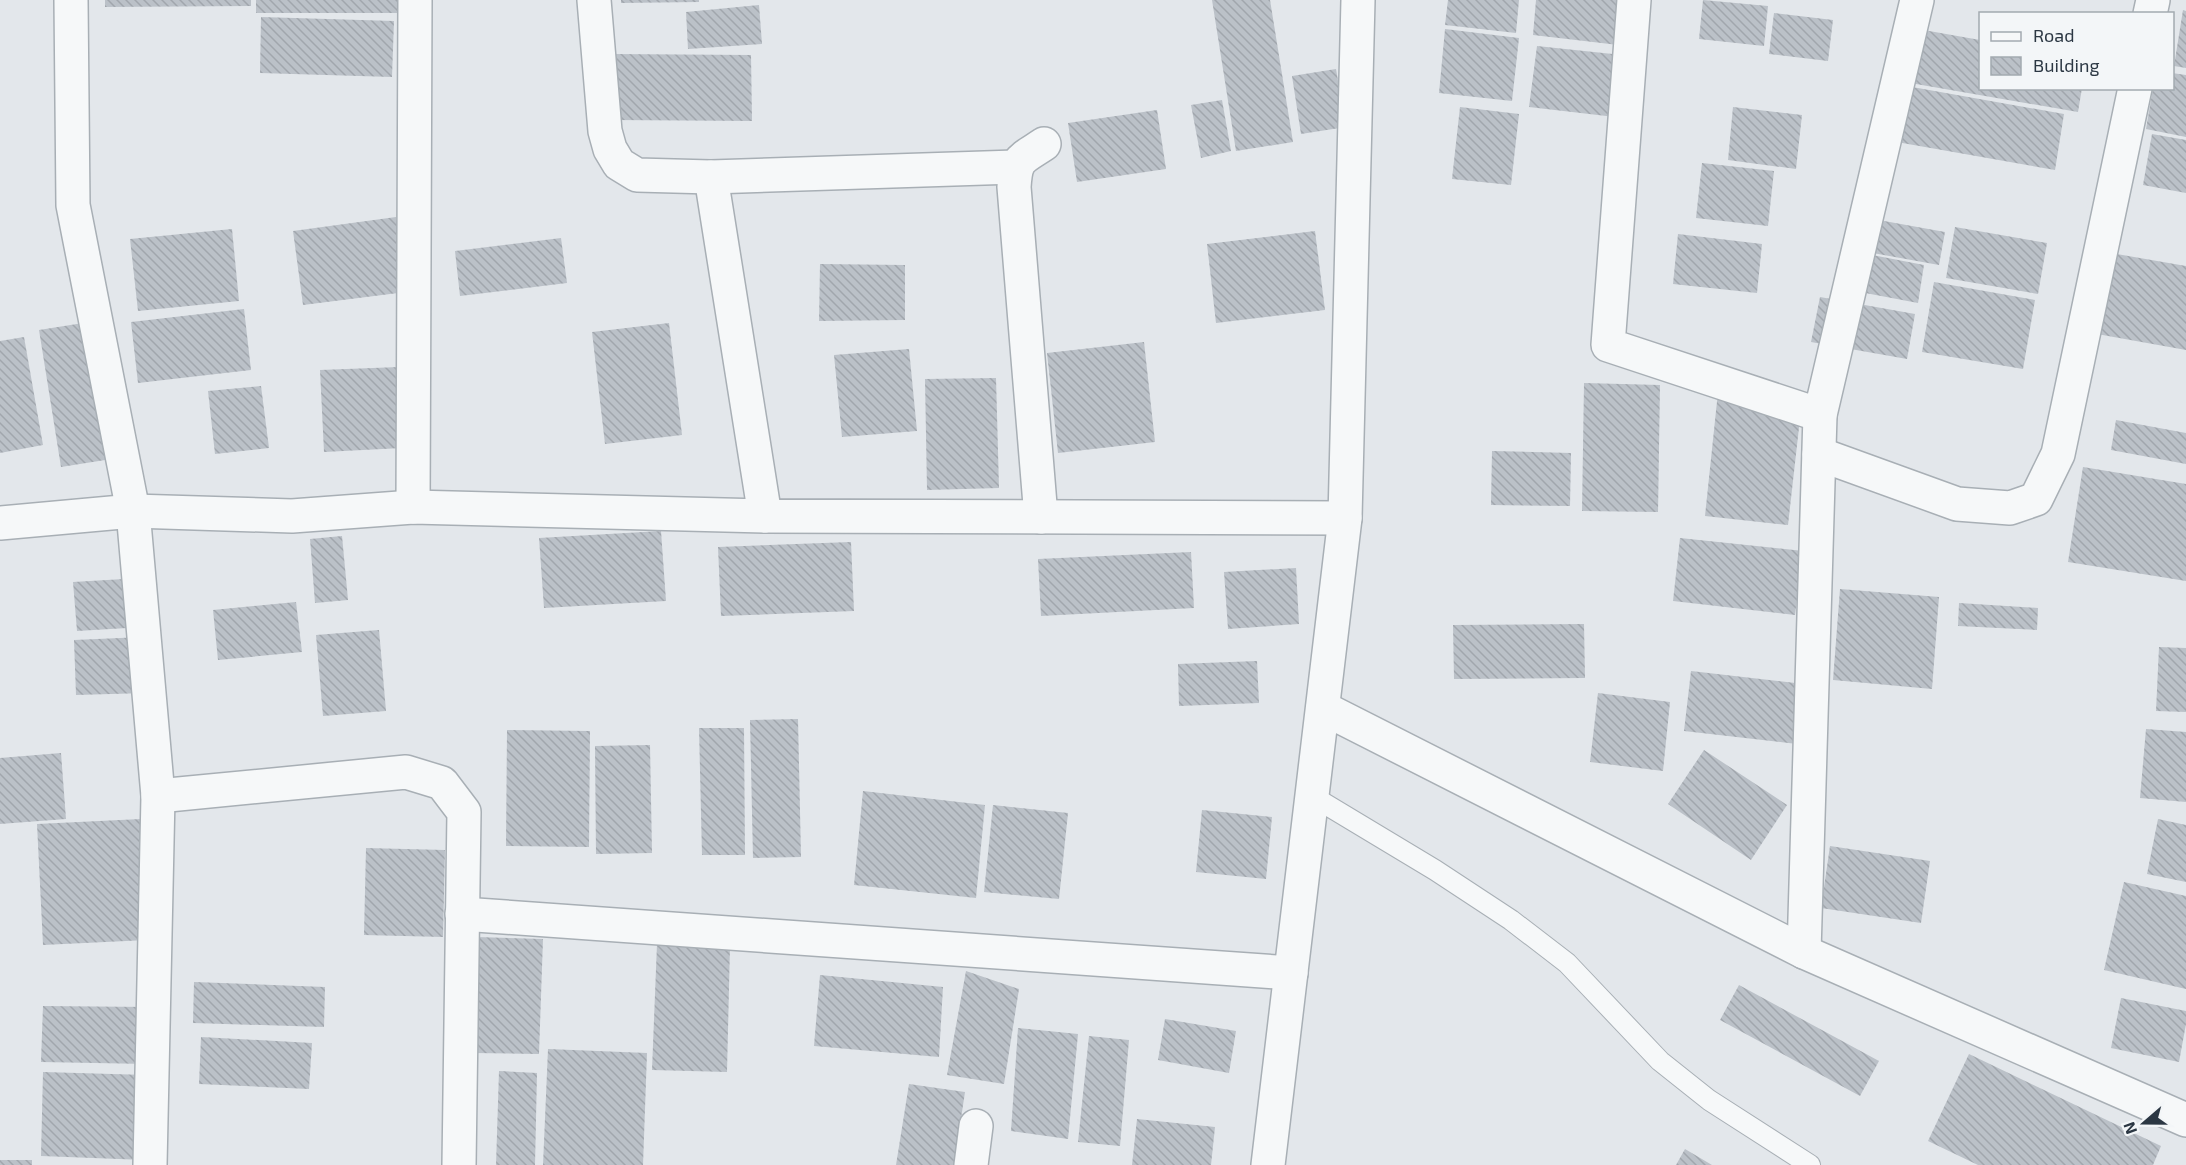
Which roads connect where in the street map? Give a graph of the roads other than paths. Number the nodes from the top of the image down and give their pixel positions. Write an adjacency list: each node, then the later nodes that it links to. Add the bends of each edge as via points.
1 (71, 0): 14 (street, via 73,205)
2 (415, 0): 13 (street)
3 (594, 0): 10 (street, via 605,131 619,164 637,175)
4 (1359, 0): 17 (street)
5 (1634, 0): 11 (street, via 1608,345)
6 (1917, 0): 11 (street)
7 (2135, 90): 12 (street, via 2058,454 2036,499 2010,508 1957,504)
8 (1044, 144): 9 (street)
9 (1015, 167): 10 (street); 16 (street)
10 (711, 177): 15 (street)
11 (1820, 415): 12 (street)
12 (1819, 454): 23 (street)
13 (413, 507): 14 (street, via 292,516); 15 (street)
14 (133, 511): 18 (street); 20 (street)
15 (765, 516): 16 (street)
16 (1041, 517): 17 (street)
17 (1345, 518): 19 (street)
18 (0, 523)
19 (1323, 708): 21 (street); 23 (street)
20 (158, 796): 22 (street, via 406,771 441,783 464,812); 27 (street)
21 (1312, 796): 24 (street); 31 (lane, via 1511,920 1567,963 1660,1061 1709,1100)
22 (462, 915): 24 (street); 28 (street)
23 (1804, 952): 25 (street)
24 (1291, 973): 30 (street)
25 (2186, 1120)
26 (976, 1126): 29 (street)
27 (150, 1165)
28 (459, 1165)
29 (971, 1165)
30 (1268, 1165)
31 (1810, 1165)

